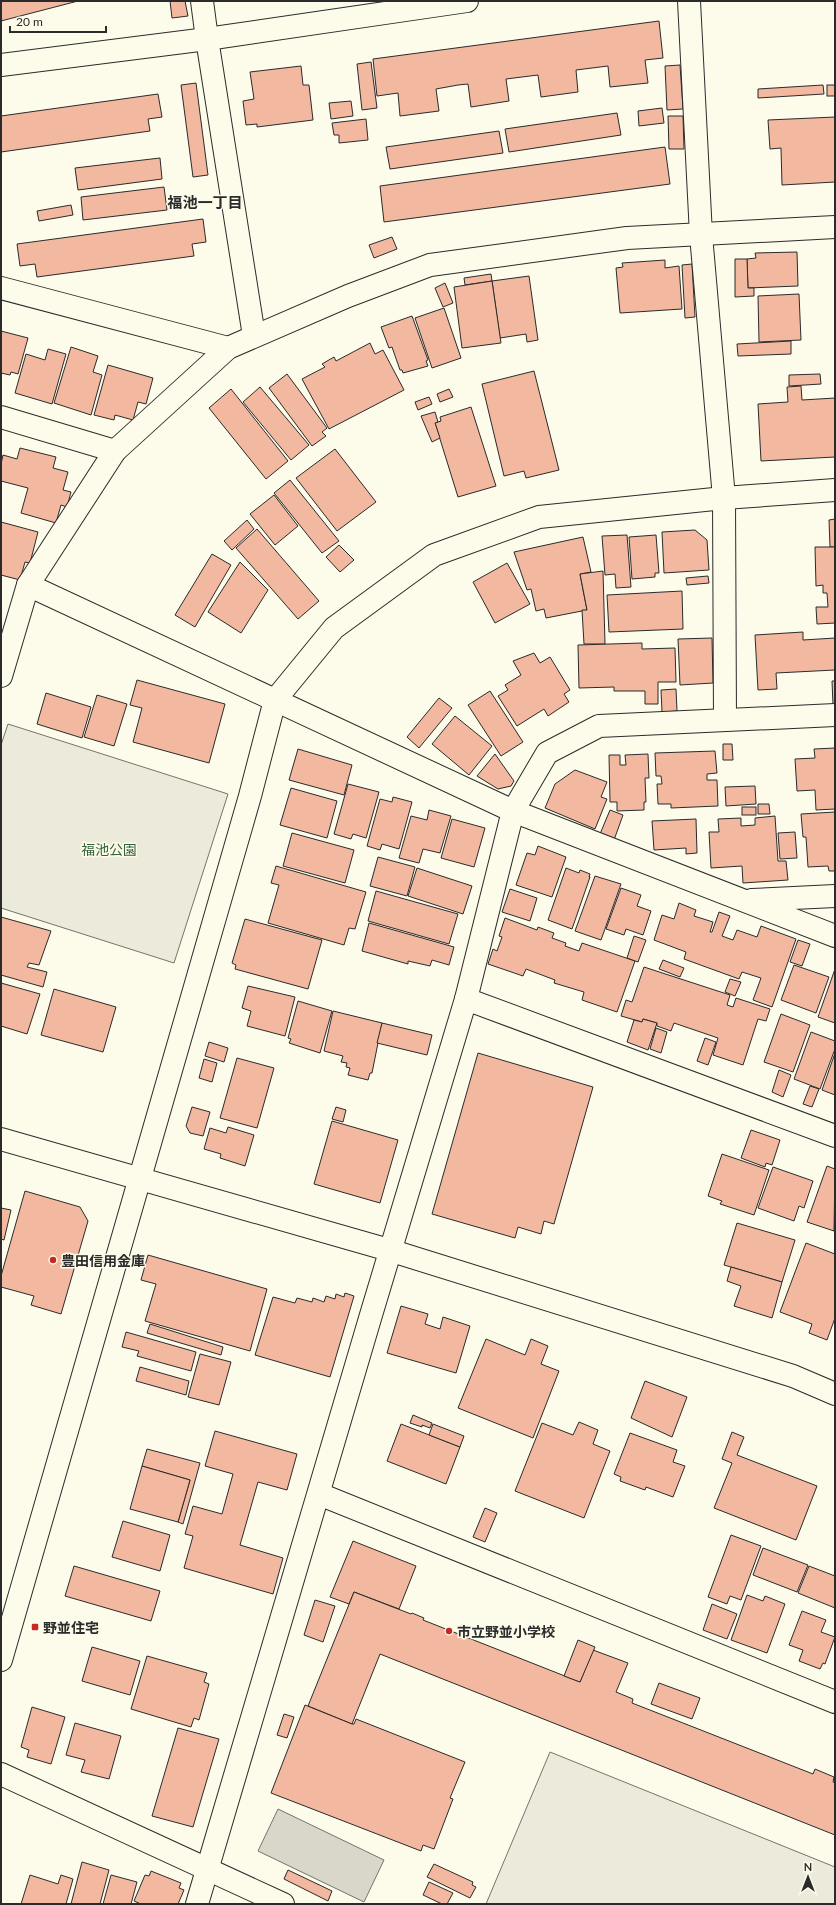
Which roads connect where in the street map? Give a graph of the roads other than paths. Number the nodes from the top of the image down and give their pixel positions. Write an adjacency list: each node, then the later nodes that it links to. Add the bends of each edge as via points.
1 (202, 1): 4 (street)
2 (467, 1): 4 (street)
3 (689, 1): 7 (street)
4 (207, 39): 5 (street); 9 (street)
5 (1, 65)
6 (835, 226): 7 (street)
7 (701, 235): 9 (street, via 627,238 430,265); 14 (street)
8 (1, 288): 10 (street)
9 (254, 336): 10 (street)
10 (228, 348): 12 (street)
11 (1, 417): 12 (street)
12 (115, 451): 15 (street)
13 (835, 490): 14 (street)
14 (724, 498): 18 (street, via 539,517 434,555 334,628); 20 (street)
15 (28, 585): 16 (street); 18 (street)
16 (9, 619): 17 (street)
17 (1, 676)
18 (275, 700): 21 (street); 28 (street, via 250,796)
19 (835, 715): 20 (street)
20 (725, 720): 21 (street, via 599,726 547,754)
21 (513, 811): 23 (street); 25 (street)
22 (835, 896): 23 (street)
23 (743, 900): 24 (street)
24 (835, 936)
25 (466, 999): 26 (street); 29 (street)
26 (835, 1136)
27 (1, 1139): 28 (street)
28 (139, 1180): 29 (street); 32 (street)
29 (389, 1250): 30 (street, via 793,1376); 31 (street)
30 (835, 1394)
31 (319, 1494): 33 (street); 35 (street)
32 (1, 1660)
33 (835, 1702)
34 (1, 1774): 35 (street)
35 (207, 1869): 36 (street); 37 (street)
36 (197, 1904)
37 (283, 1904)

